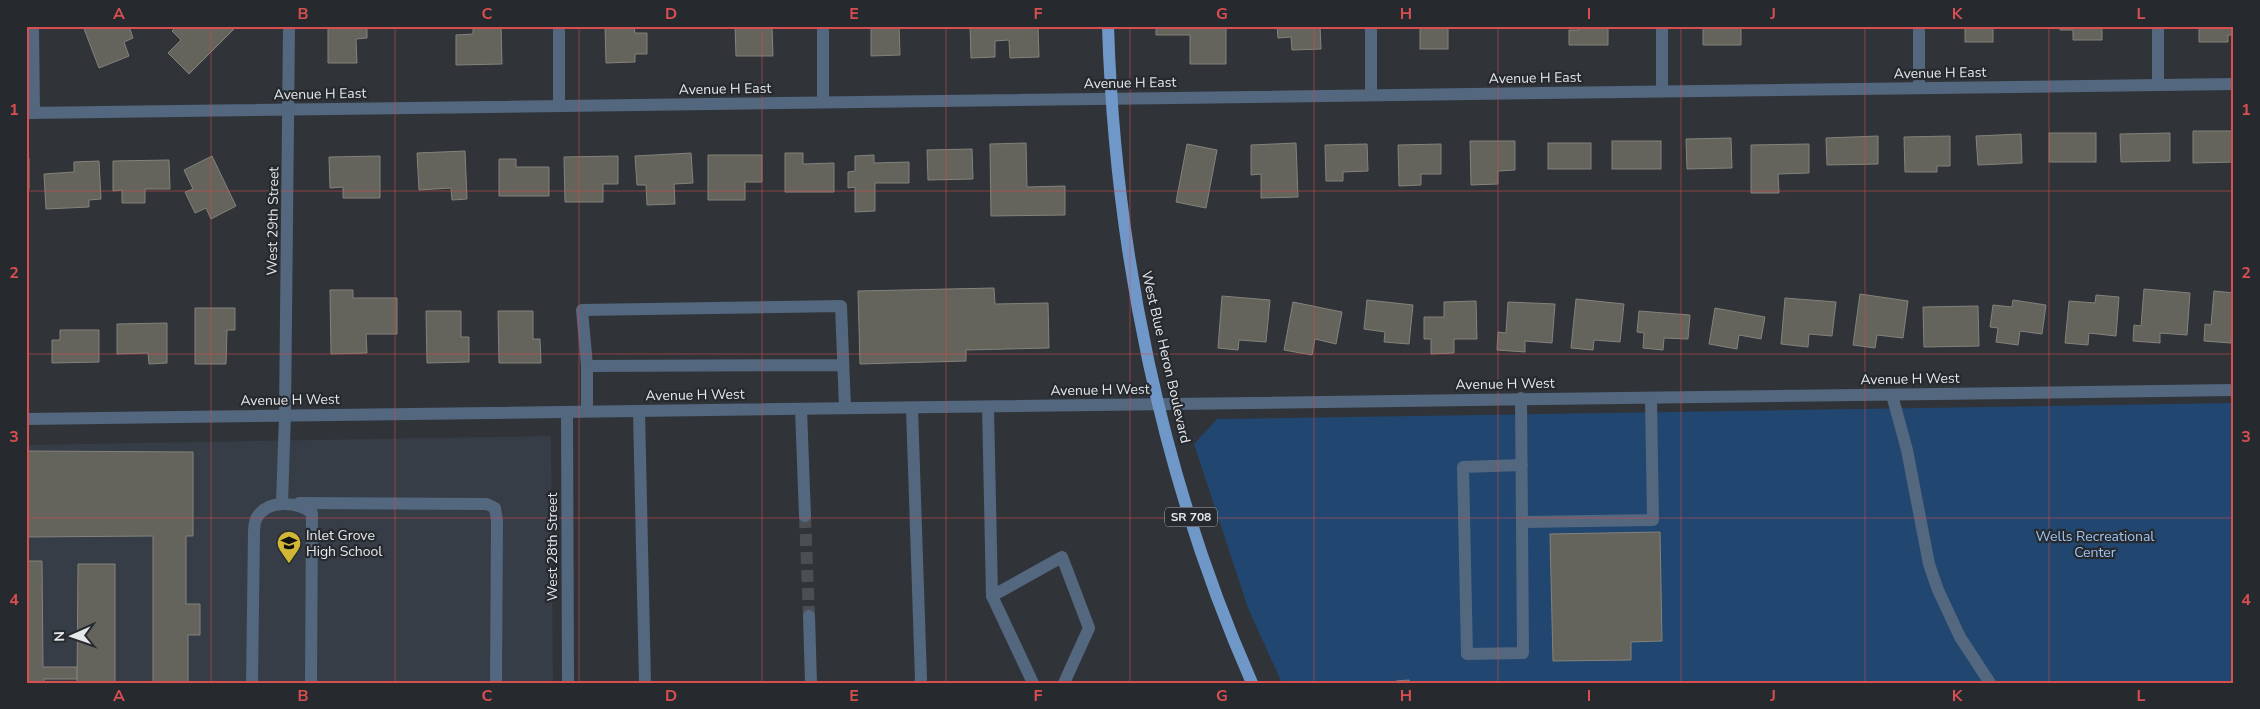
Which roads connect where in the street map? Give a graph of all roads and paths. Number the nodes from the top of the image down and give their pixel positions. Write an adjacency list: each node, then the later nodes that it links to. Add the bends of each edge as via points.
1 (33, 26): 19 (street)
2 (289, 26): 18 (street, West 29th Street)
3 (559, 26): 17 (street)
4 (823, 26): 16 (street)
5 (1108, 26): 15 (main road, West Blue Heron Boulevard / SR 708)
6 (1371, 26): 14 (street)
7 (1662, 26): 13 (street)
8 (1920, 26): 12 (street)
9 (2158, 26): 11 (street)
10 (2234, 84): 11 (street, Avenue H East)
11 (2158, 85): 12 (street, Avenue H East)
12 (1919, 88): 13 (street, Avenue H East)
13 (1662, 92): 14 (street, Avenue H East)
14 (1371, 94): 15 (street, Avenue H East)
15 (1110, 99): 16 (street, Avenue H East); 26 (main road, West Blue Heron Boulevard / SR 708, via 1134,288)
16 (823, 102): 17 (street, Avenue H East)
17 (559, 106): 18 (street, Avenue H East)
18 (289, 109): 19 (street, Avenue H East); 34 (street, West 29th Street)
19 (30, 113)
20 (843, 365): 21 (street); 21 (street, via 841,306 582,310); 28 (street)
21 (587, 366): 33 (street)
22 (2234, 390): 23 (street, Avenue H West)
23 (1892, 395): 25 (street, Avenue H West); 52 (street, via 1907,450 1929,564 1960,637)
24 (1521, 398): 25 (street, Avenue H West); 26 (street, Avenue H West); 36 (street)
25 (1651, 398): 39 (street, via 1653,520)
26 (1158, 404): 27 (street, Avenue H West); 51 (main road, West Blue Heron Boulevard / SR 708, via 1213,584)
27 (988, 406): 29 (street, Avenue H West); 40 (street)
28 (845, 408): 29 (street, Avenue H West); 30 (street, Avenue H West)
29 (912, 408): 48 (street)
30 (801, 409): 31 (street, Avenue H West); 38 (street)
31 (639, 411): 33 (street, Avenue H West); 46 (street)
32 (567, 412): 33 (street, Avenue H West); 34 (street, Avenue H West); 45 (street, West 28th Street)
33 (587, 412)
34 (285, 416): 35 (street, Avenue H West); 37 (street, West 29th Street)
35 (26, 418)
36 (1522, 465): 39 (street); 39 (street, via 1463,467 1467,654 1523,653)
37 (287, 503): 42 (street, via 264,511 256,519); 43 (street, via 305,507 312,513); 44 (street, via 487,504 495,508)
38 (805, 516)
39 (1522, 522)
40 (992, 596): 49 (street); 50 (street, via 1062,557 1088,628)
41 (809, 616): 47 (street)
42 (252, 683)
43 (311, 683)
44 (496, 683)
45 (568, 683)
46 (645, 683)
47 (811, 683)
48 (920, 683)
49 (1033, 683)
50 (1064, 683)
51 (1252, 683)
52 (1990, 683)

